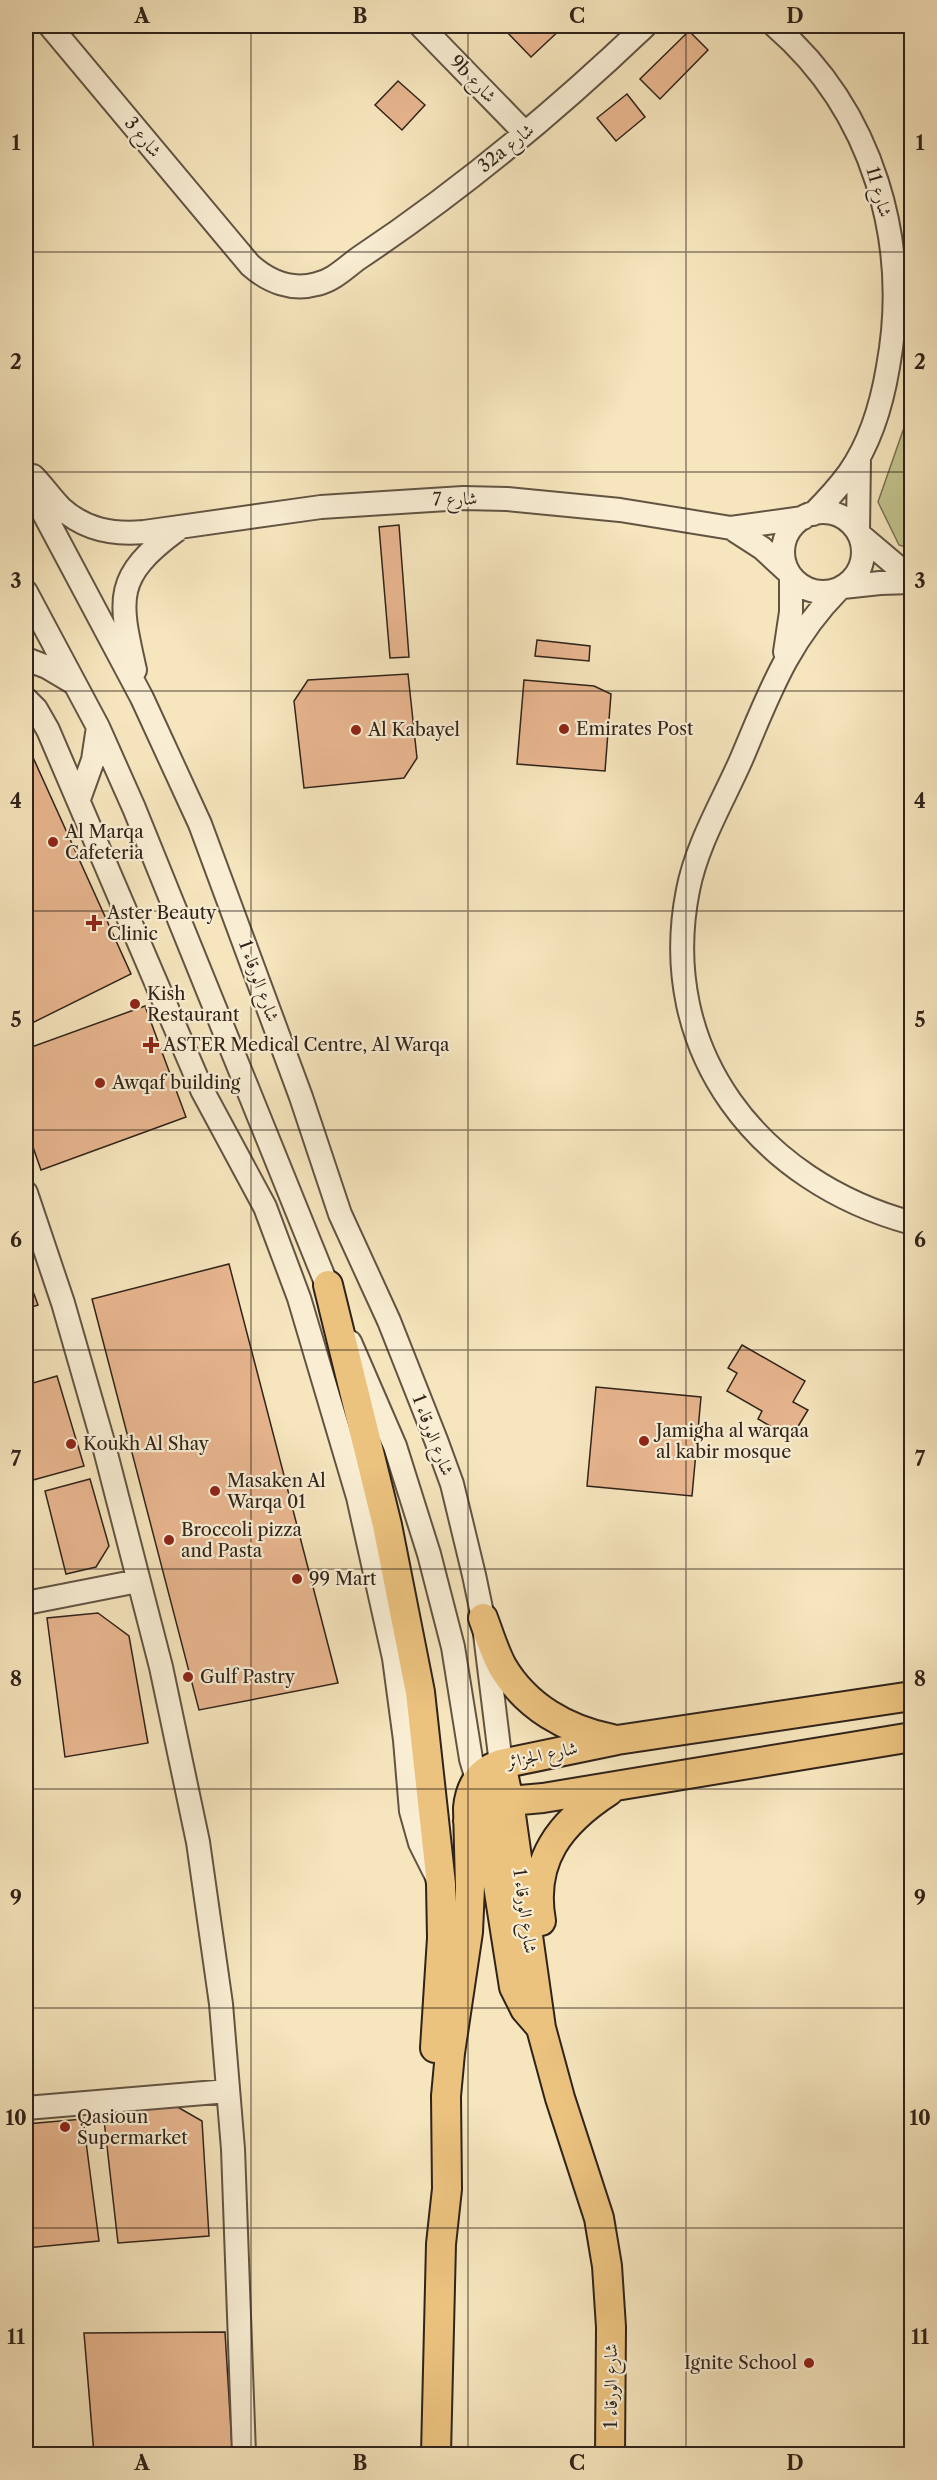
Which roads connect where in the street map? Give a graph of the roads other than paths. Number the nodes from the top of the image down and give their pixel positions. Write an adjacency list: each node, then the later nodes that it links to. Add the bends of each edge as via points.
1 (50, 26): 6 (street, شارع 3, via 250,265 266,277 294,287 325,282)
2 (421, 26): 5 (street, 9b شارع)
3 (645, 26): 5 (street, 32a شارع)
4 (775, 26): 7 (street, شارع 11, via 820,74 848,115 870,160 886,208 896,274 894,334 884,389)
5 (525, 133): 6 (street, 32a شارع, via 412,224)
6 (358, 259)
7 (860, 456): 10 (street, شارع 11, via 839,487); 13 (street, شارع 11)
8 (26, 469): 11 (street, شارع 7, via 60,506 91,527 131,534)
9 (26, 480): 21 (street, شارع الورقاء 1)
10 (808, 516): 12 (street, شارع 7); 13 (street, via 833,513); 14 (street, via 795,524 784,543)
11 (179, 528): 12 (street, شارع 7, via 321,507 463,498 620,510); 21 (street, شارع 7, via 141,561 124,597 125,625)
12 (731, 528): 14 (street, شارع 7, via 762,548)
13 (859, 533): 15 (street); 16 (street, via 862,564)
14 (790, 575): 16 (street, via 818,592); 19 (street, via 790,621)
15 (912, 581): 16 (street)
16 (841, 588): 19 (street, via 801,632)
17 (26, 592): 20 (street)
18 (26, 659): 20 (street)
19 (782, 665): 28 (street, via 694,865 683,942 692,1019 722,1091 771,1149 847,1199)
20 (74, 683): 23 (street)
21 (142, 698): 32 (street, شارع الورقاء 1, via 224,884 340,1214 389,1320 436,1440 464,1529)
22 (26, 699): 24 (street, via 43,719)
23 (98, 727): 24 (street, via 93,760); 26 (street)
24 (79, 799): 25 (street, via 202,1090)
25 (225, 1133): 26 (street); 41 (street, via 265,1207 320,1364 358,1497 387,1620 414,1826 426,1860)
26 (275, 1156): 29 (street)
27 (26, 1193): 30 (street, via 69,1324)
28 (912, 1223)
29 (328, 1285): 37 (street, via 392,1437 429,1554 453,1647); 41 (main road, via 411,1641)
30 (138, 1581): 31 (street); 43 (street, via 161,1667 198,1842 221,2004)
31 (26, 1603)
32 (483, 1618): 35 (main road, via 501,1664 526,1697 568,1725); 36 (street, شارع الورقاء 1)
33 (912, 1695): 35 (main road, شارع الجزائر)
34 (912, 1737): 38 (main road)
35 (617, 1740): 36 (main road, شارع الجزائر)
36 (501, 1764): 37 (main road, شارع الجزائر); 39 (main road, شارع الورقاء 1)
37 (477, 1779): 39 (main road, شارع الجزائر, via 490,1794); 40 (main road, via 469,1798)
38 (617, 1786): 39 (main road); 42 (main road, via 573,1817 557,1837 544,1867 539,1898 545,1954)
39 (509, 1802): 42 (main road, شارع الورقاء 1)
40 (468, 1821): 42 (main road, via 476,1816 488,1822 514,1987 525,2009); 45 (main road, via 468,1932 447,2085 447,2189)
41 (441, 1884): 45 (main road, via 435,2062 435,2159)
42 (542, 2028): 48 (main road, شارع الورقاء 1, via 598,2218 607,2266 611,2327)
43 (228, 2091): 44 (street); 46 (street)
44 (26, 2108)
45 (441, 2244): 47 (main road)
46 (244, 2454)
47 (436, 2454)
48 (610, 2454)

